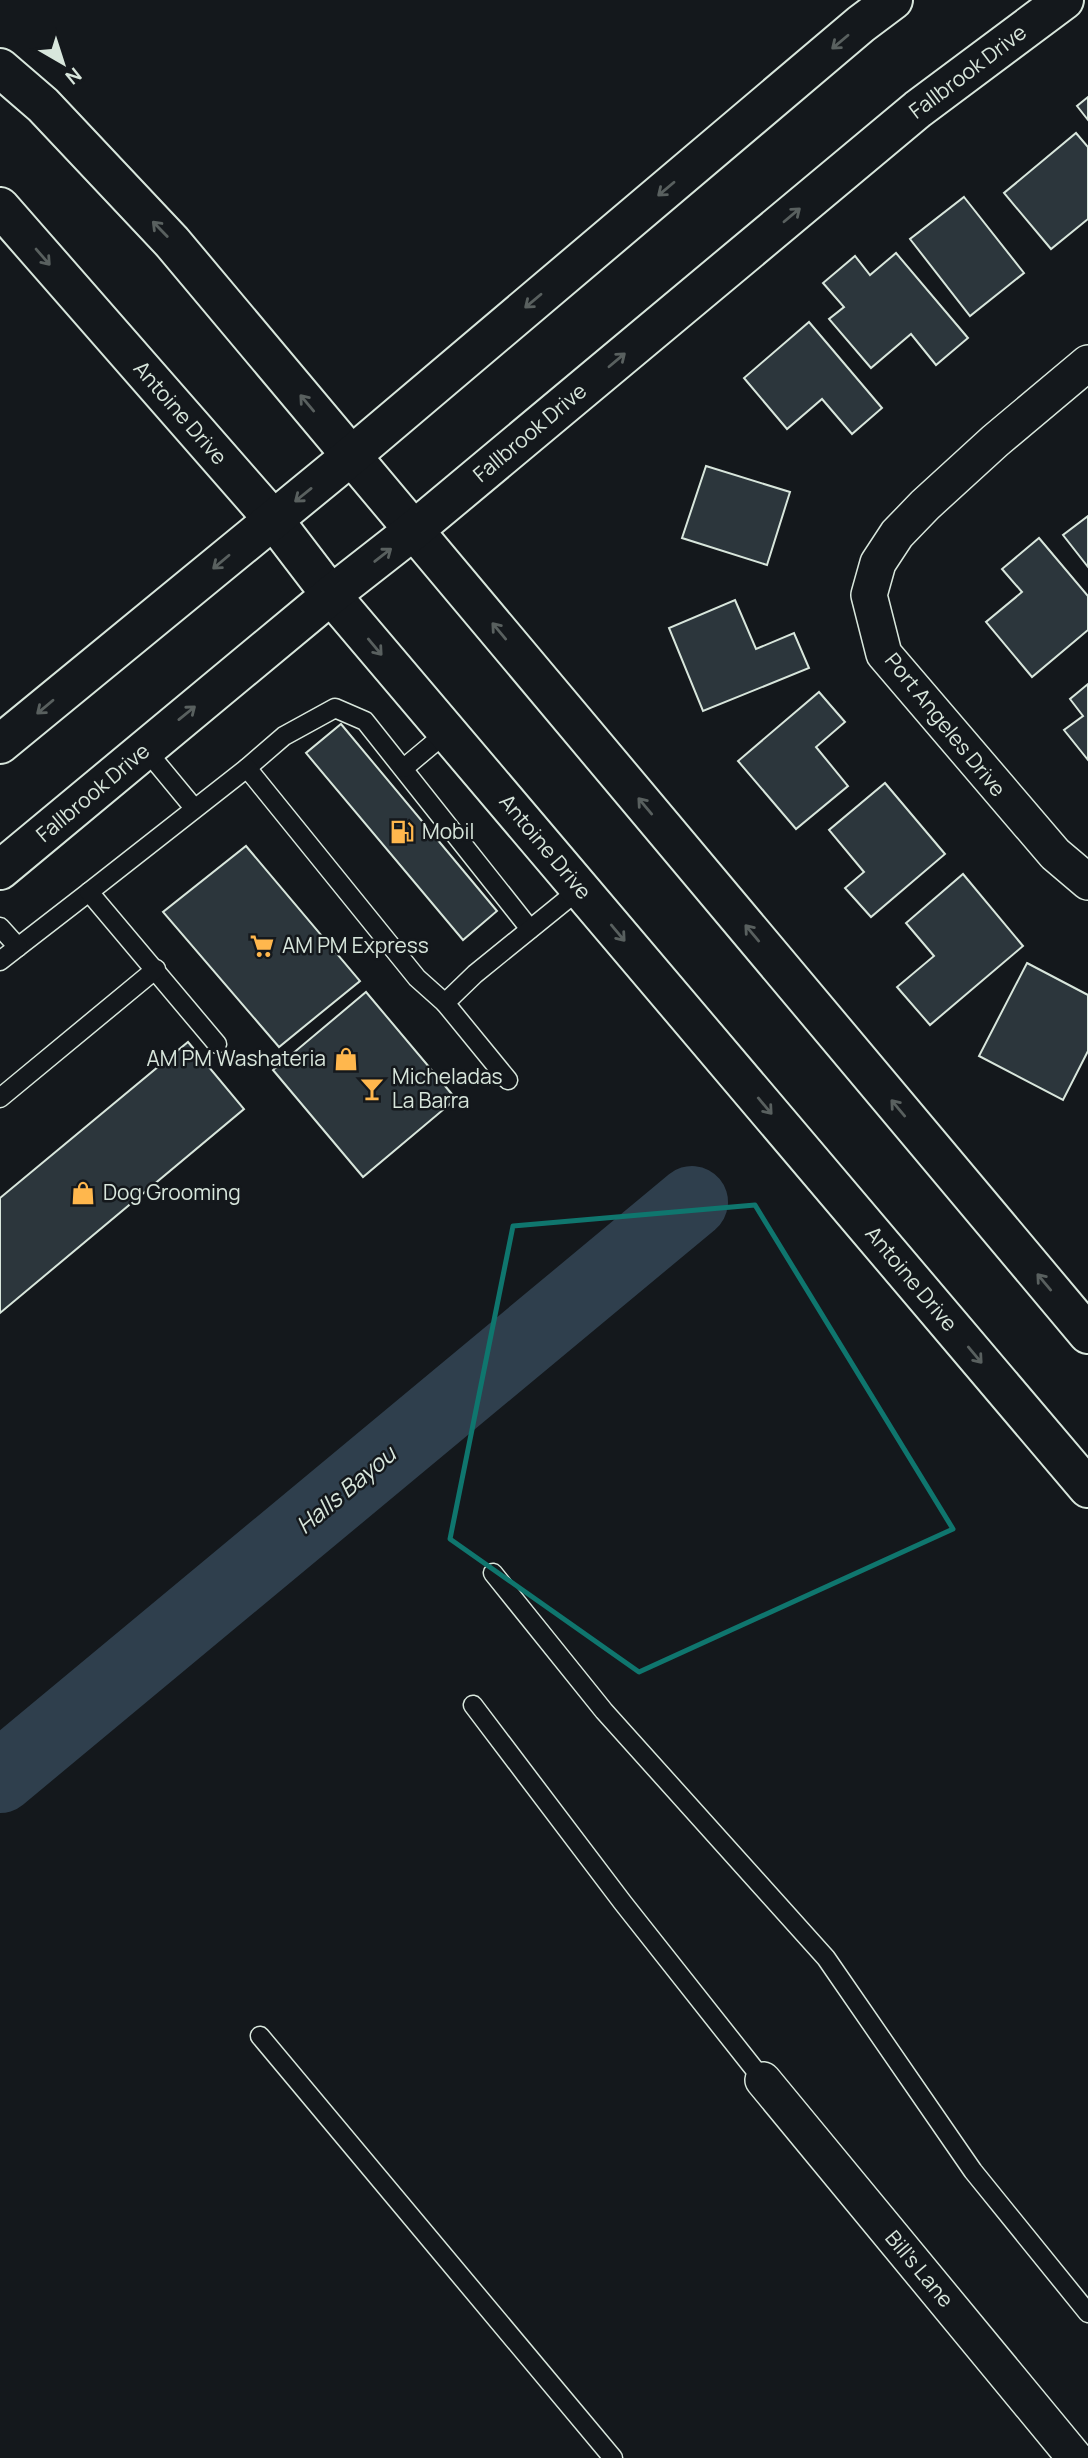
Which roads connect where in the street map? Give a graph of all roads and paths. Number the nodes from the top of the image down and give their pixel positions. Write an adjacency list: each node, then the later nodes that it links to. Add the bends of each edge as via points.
1 (893, 0): 6 (main road, one-way to 6)
2 (1064, 0): 8 (main road, Fallbrook Drive, one-way to 2, via 918,109)
3 (0, 68): 6 (main road, one-way to 3, via 172,242 43,105)
4 (0, 207): 7 (main road, Antoine Drive, one-way to 7)
5 (1088, 363): 17 (street, Port Angeles Drive, via 995,441 897,534 878,563 869,594 884,654 1001,794 1055,854)
6 (351, 456): 7 (main road, one-way to 7); 8 (main road)
7 (273, 519): 9 (main road, Antoine Drive); 11 (main road, one-way to 11)
8 (414, 530): 9 (main road, Fallbrook Drive, one-way to 8); 29 (main road, one-way to 8)
9 (331, 596): 10 (main road, Antoine Drive, one-way to 10); 12 (main road, Fallbrook Drive, one-way to 9)
10 (447, 732): 14 (lane); 18 (main road, Antoine Drive)
11 (0, 744)
12 (146, 750): 15 (lane); 16 (main road, Fallbrook Drive)
13 (247, 768): 14 (lane, via 284,736 335,708 365,721); 15 (lane); 25 (lane, via 417,978)
14 (404, 768): 21 (lane)
15 (194, 808): 19 (lane)
16 (0, 870)
17 (1088, 882)
18 (580, 888): 21 (lane); 30 (main road, Antoine Drive, one-way to 30)
19 (89, 892): 22 (lane); 24 (lane)
20 (0, 928): 22 (lane)
21 (530, 929): 25 (lane)
22 (18, 947): 23 (lane)
23 (0, 961)
24 (156, 969): 26 (lane); 28 (lane)
25 (445, 1003): 27 (lane)
26 (217, 1044)
27 (508, 1080)
28 (0, 1098)
29 (1088, 1335)
30 (1088, 1488)
31 (494, 1573): 35 (lane, via 604,1711 826,1958 973,2171)
32 (473, 1705): 34 (lane)
33 (260, 2036): 36 (lane)
34 (762, 2080): 37 (street, Bill's Lane)
35 (1088, 2313)
36 (606, 2455)
37 (1075, 2458)

